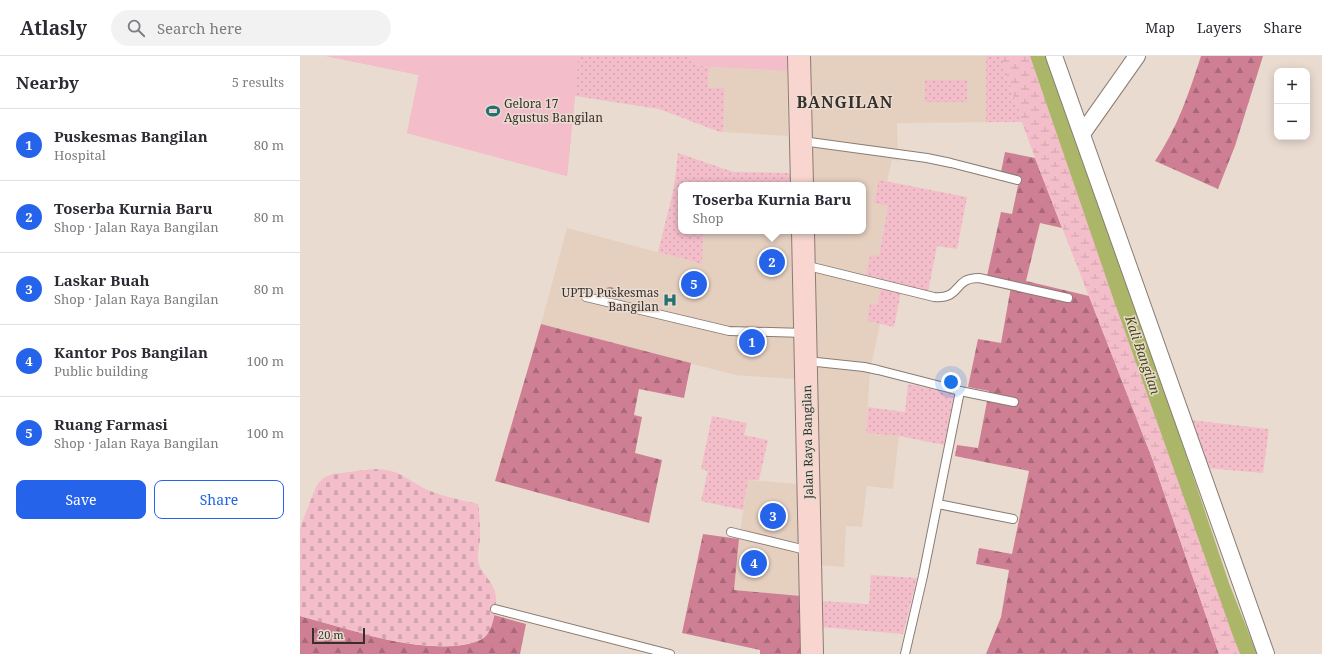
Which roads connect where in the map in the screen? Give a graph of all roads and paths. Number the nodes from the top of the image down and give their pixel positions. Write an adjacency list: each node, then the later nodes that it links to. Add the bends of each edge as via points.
1 (1054, 56): 4 (street)
2 (1137, 56): 4 (street)
3 (795, 57): 5 (main road)
4 (1082, 134): 24 (street)
5 (801, 141): 6 (lane, via 927,158); 7 (main road)
6 (1017, 180)
7 (802, 182)
8 (803, 234): 9 (main road, Jalan Raya Bangilan)
9 (804, 265): 11 (lane, via 934,297 949,296 955,293 965,280 979,278); 12 (main road, Jalan Raya Bangilan)
10 (586, 297): 12 (lane, via 729,331)
11 (1068, 298)
12 (805, 333): 13 (main road, Jalan Raya Bangilan)
13 (806, 361): 14 (lane, via 864,367); 19 (main road, Jalan Raya Bangilan)
14 (960, 391): 15 (lane); 16 (lane)
15 (1014, 402)
16 (938, 504): 17 (lane); 23 (lane)
17 (1013, 519)
18 (731, 532): 19 (lane)
19 (810, 552): 22 (main road, Jalan Raya Bangilan)
20 (495, 609): 21 (lane)
21 (670, 654)
22 (812, 654)
23 (905, 654)
24 (1266, 654)

